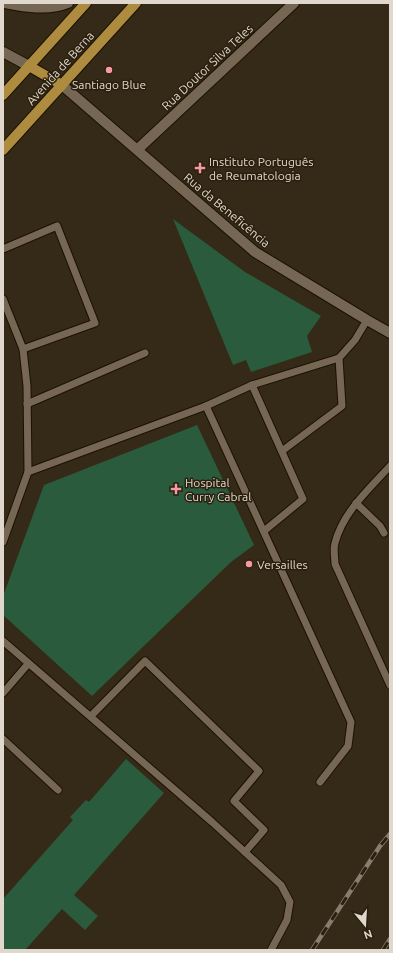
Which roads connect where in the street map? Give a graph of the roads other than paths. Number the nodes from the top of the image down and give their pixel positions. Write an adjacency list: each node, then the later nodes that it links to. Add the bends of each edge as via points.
1 (6, 3): 2 (street, via 32,8)
2 (68, 3)
3 (86, 3): 7 (main road, Avenida de Berna)
4 (136, 3): 8 (main road, Avenida de Berna)
5 (294, 3): 10 (street, Rua Doutor Silva Teles)
6 (3, 52): 7 (street)
7 (29, 66): 8 (main road); 9 (main road, Avenida de Berna)
8 (62, 85): 10 (street, Rua da Beneficência); 11 (main road, Avenida de Berna)
9 (3, 95)
10 (138, 149): 14 (street, Rua da Beneficência, via 255,252)
11 (3, 150)
12 (3, 249): 16 (lane, via 57,226 95,324)
13 (3, 299): 16 (lane)
14 (367, 320): 15 (street, Rua da Beneficência); 18 (lane, via 355,340)
15 (390, 333)
16 (23, 349): 20 (lane)
17 (145, 353): 20 (lane)
18 (339, 358): 19 (lane); 22 (lane, via 342,406)
19 (252, 385): 21 (lane); 22 (lane)
20 (27, 404): 24 (lane)
21 (206, 406): 24 (lane); 26 (lane)
22 (282, 451): 26 (lane, via 303,499)
23 (390, 466): 25 (lane)
24 (28, 472): 28 (lane)
25 (356, 503): 27 (lane); 31 (lane, via 334,544 335,564)
26 (264, 531): 35 (lane, via 352,722 348,746)
27 (384, 533)
28 (3, 542)
29 (3, 641): 30 (lane)
30 (28, 664): 32 (lane); 33 (lane)
31 (390, 685)
32 (3, 693)
33 (91, 716): 37 (lane); 37 (lane, via 145,661 259,771 234,801 264,830)
34 (3, 739): 36 (lane)
35 (320, 782)
36 (58, 790)
37 (245, 852): 38 (lane, via 281,885 290,902 287,920)
38 (271, 950)

